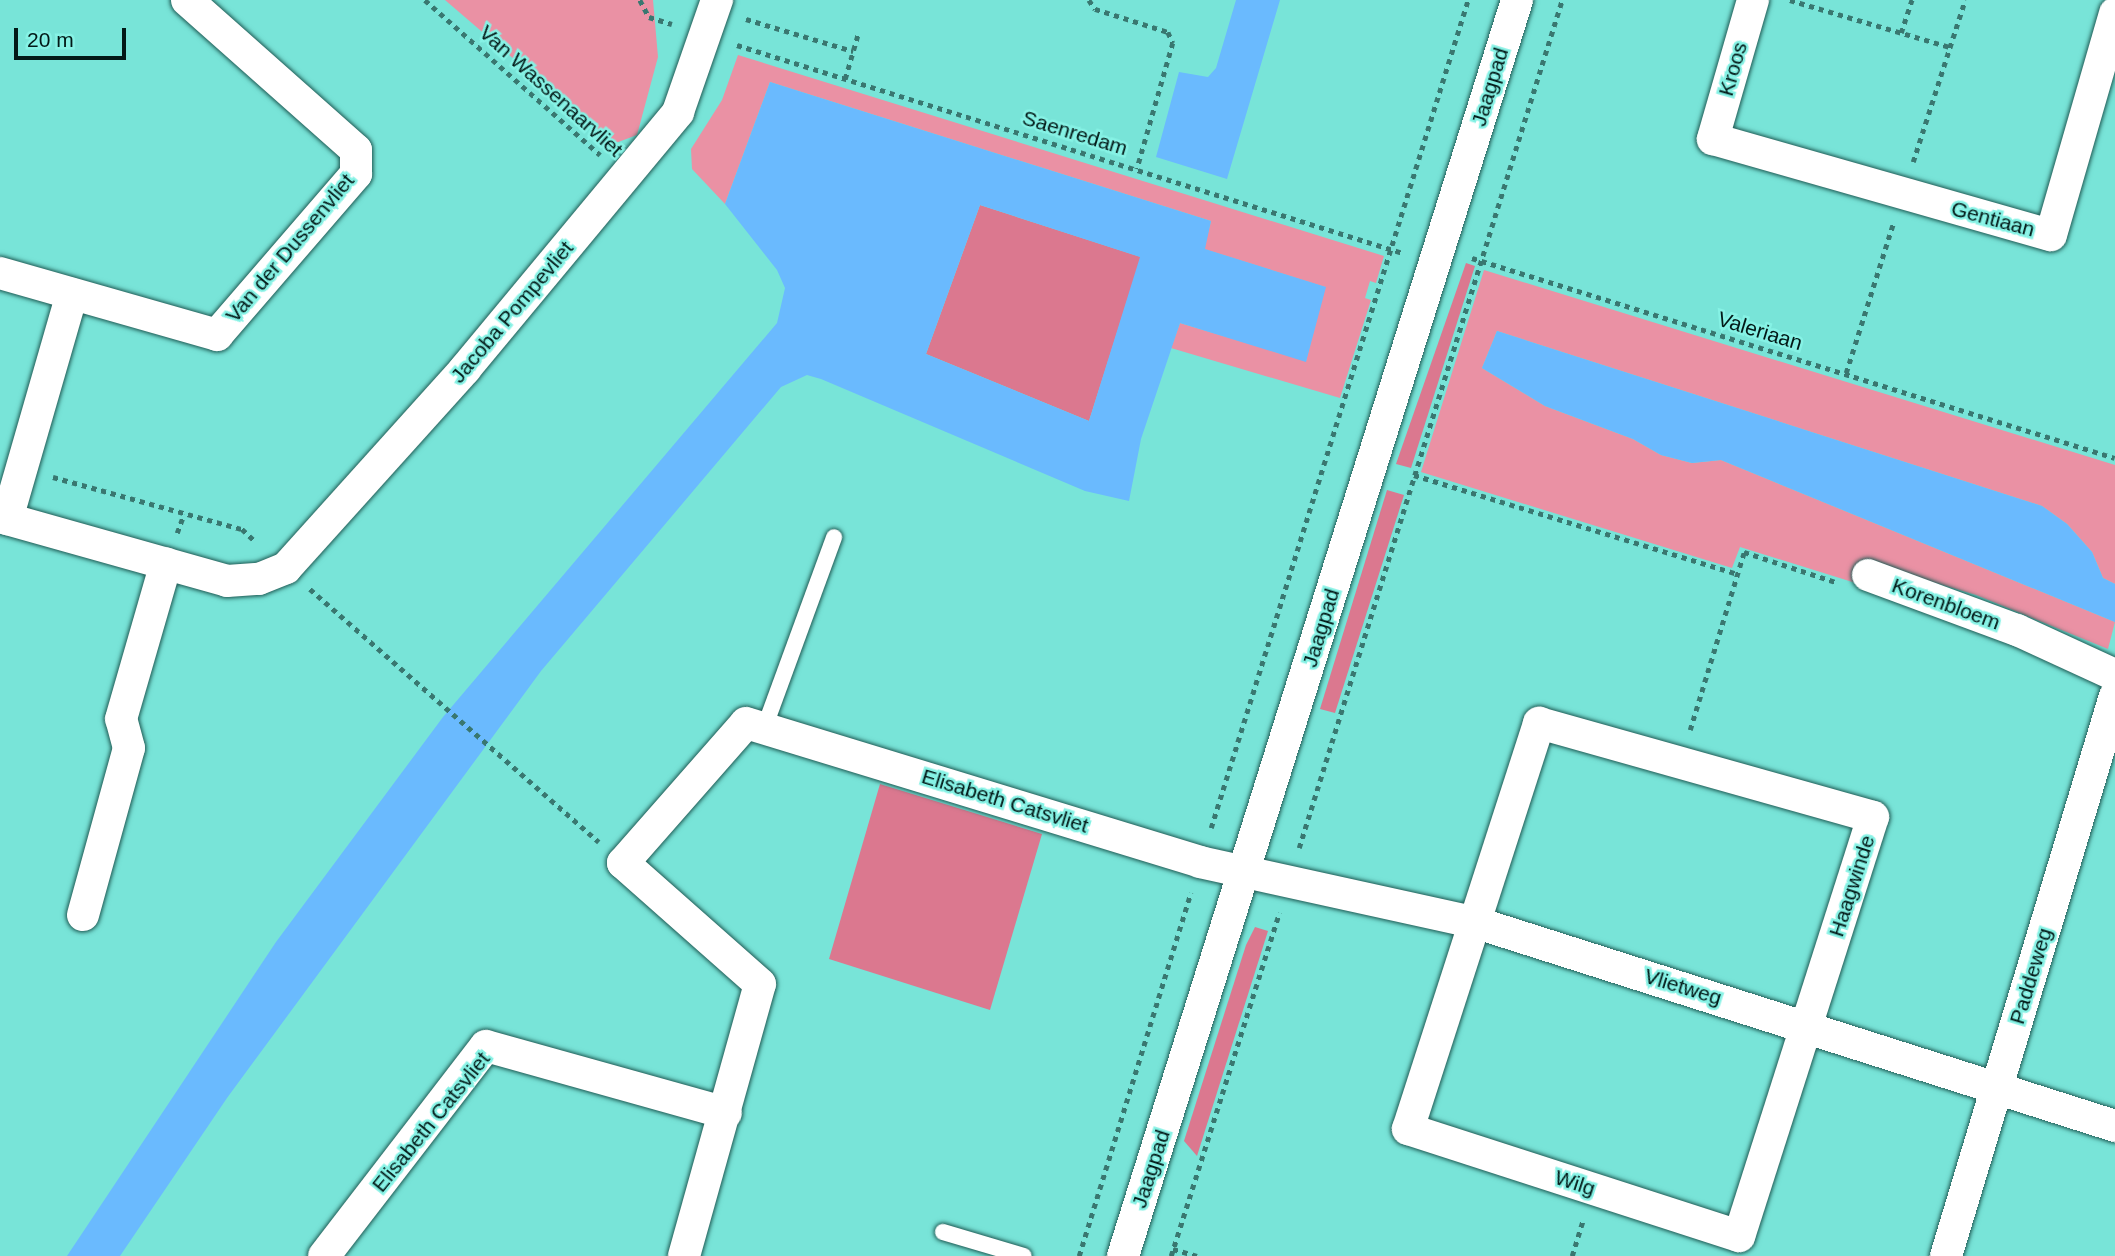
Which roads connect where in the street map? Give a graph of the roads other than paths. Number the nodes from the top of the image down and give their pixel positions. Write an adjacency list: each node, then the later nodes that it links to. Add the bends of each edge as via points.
1 (187, 0): 8 (street, Van der Dussenvliet, via 356,150 356,174 217,335)
2 (1517, 0): 16 (street, Jaagpad)
3 (1753, 0): 6 (street, Kroos)
4 (2115, 13): 6 (street, Gentiaan, via 2051,235)
5 (712, 15): 11 (street, Jacoba Pompevliet, via 678,112 466,369 286,568 259,579 228,581)
6 (1713, 139)
7 (0, 273): 8 (street, Van der Dussenvliet)
8 (72, 294): 9 (street)
9 (4, 518): 11 (street, Jacoba Pompevliet)
10 (834, 537): 15 (lane)
11 (166, 563): 17 (street, via 121,719 129,748)
12 (1868, 575): 13 (street, Korenbloem, via 2017,630)
13 (2115, 675)
14 (2115, 696): 20 (street, Paddeweg)
15 (765, 726): 16 (street, Elisabeth Catsvliet, via 1200,862); 21 (street, via 746,723 623,863 760,984)
16 (1245, 872): 18 (street, Vlietweg); 27 (street, Jaagpad)
17 (83, 915)
18 (1474, 922): 19 (street, Vlietweg); 19 (street, Haagwinde, via 1539,723 1873,817); 19 (street, Wilg, via 1408,1129 1739,1236)
19 (1807, 1026): 20 (street, Vlietweg)
20 (1997, 1090): 22 (street, Vlietweg); 28 (street, Paddeweg)
21 (726, 1113): 24 (street, Elisabeth Catsvliet, via 486,1046); 25 (street)
22 (2115, 1126)
23 (943, 1232): 26 (lane)
24 (324, 1256)
25 (684, 1256)
26 (1024, 1256)
27 (1123, 1256)
28 (1946, 1256)

